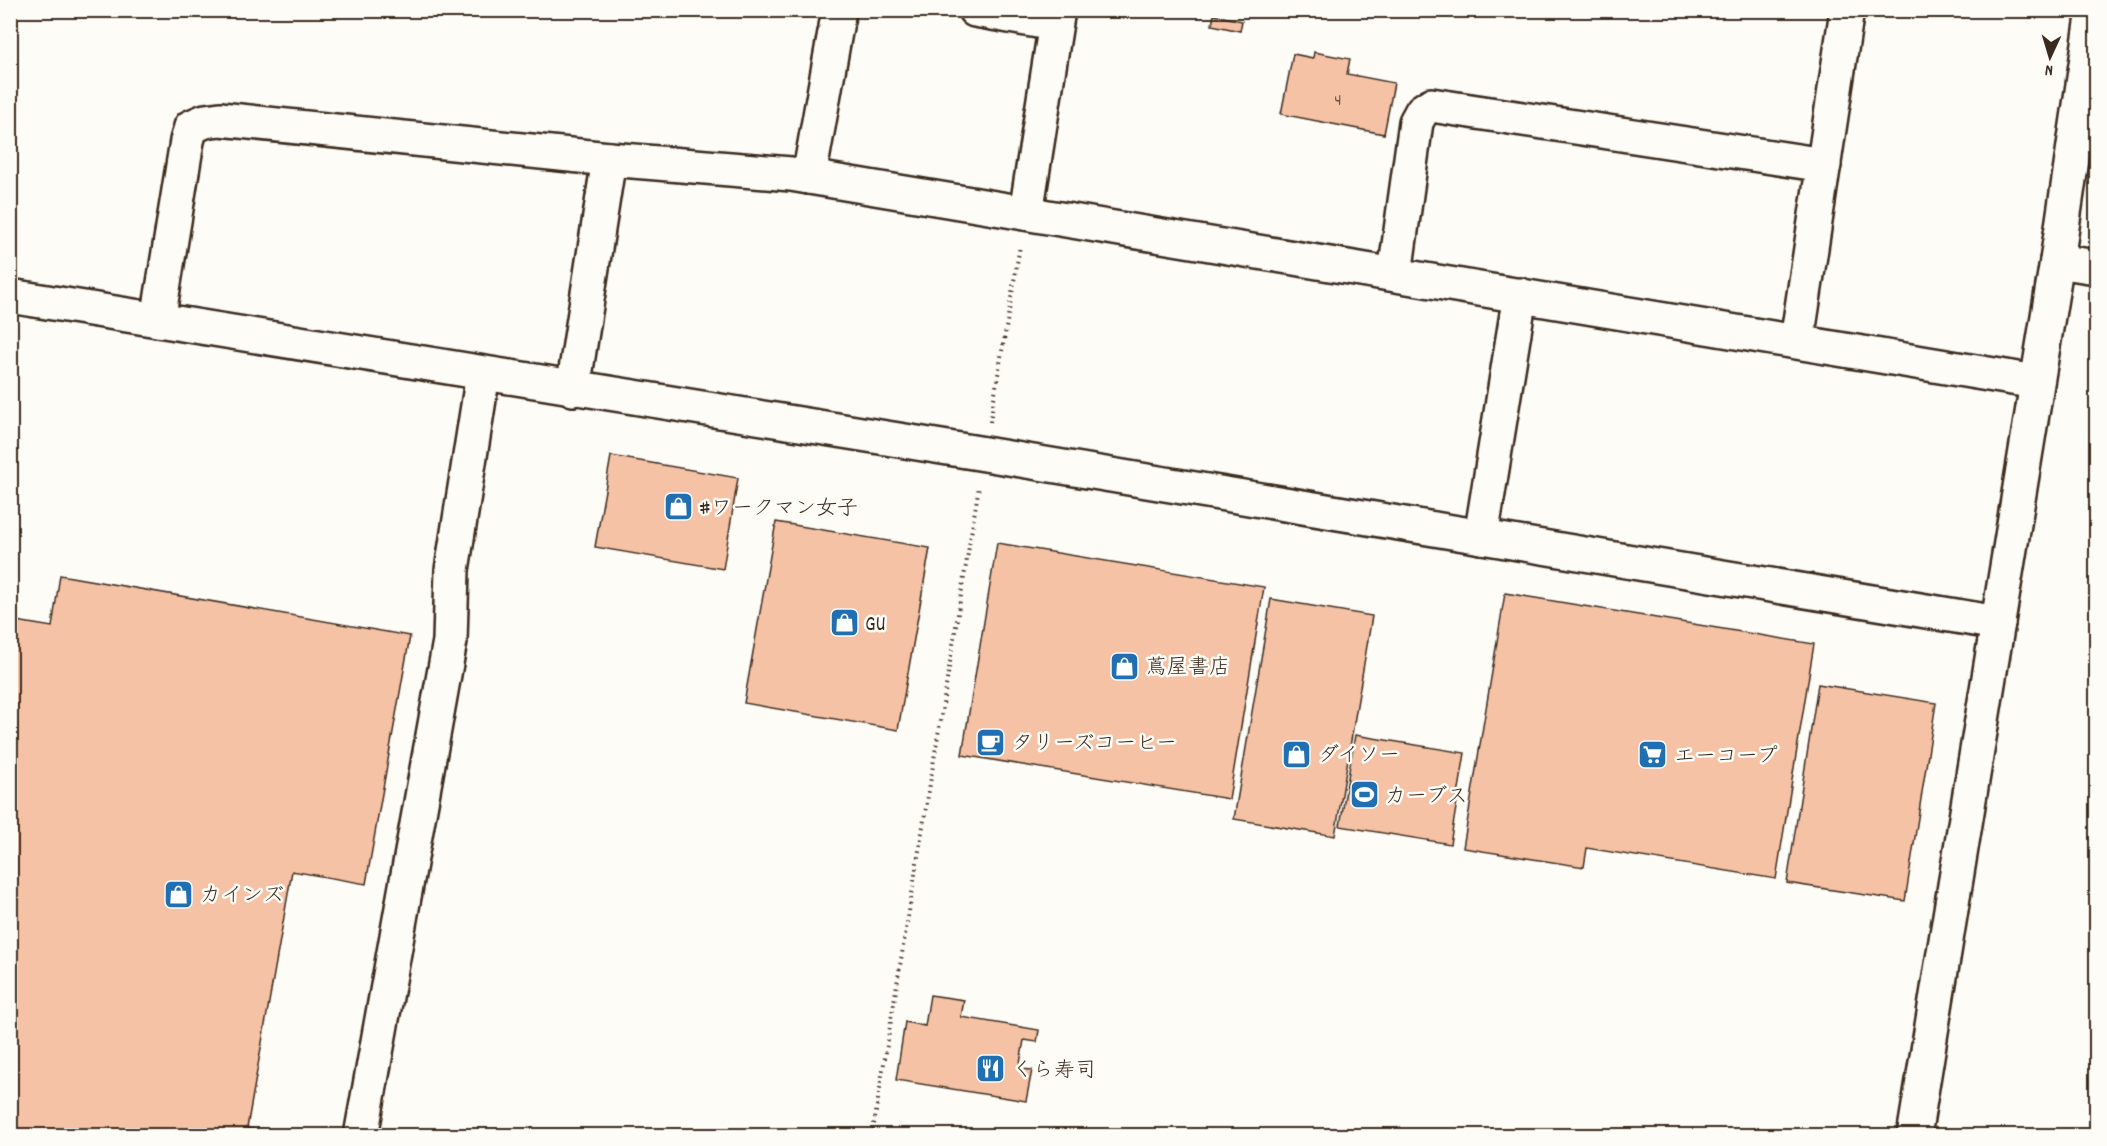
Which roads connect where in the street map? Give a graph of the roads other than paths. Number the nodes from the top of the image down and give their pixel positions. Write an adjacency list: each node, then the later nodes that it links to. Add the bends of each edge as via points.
1 (839, 10): 8 (street)
2 (975, 10): 5 (street)
3 (1847, 10): 7 (street)
4 (2094, 10): 10 (street)
5 (1056, 17): 9 (street)
6 (609, 159): 8 (street); 15 (street, via 220,119 205,121 191,127 186,141); 19 (street)
7 (1824, 165): 12 (street, via 1431,105 1416,122); 16 (street)
8 (809, 177): 9 (street)
9 (1026, 213): 12 (street)
10 (2057, 261): 11 (street); 18 (street)
11 (2097, 267)
12 (1395, 274): 13 (street)
13 (1520, 295): 16 (street); 20 (street)
14 (10, 296): 15 (street)
15 (158, 320): 17 (street)
16 (1797, 340): 18 (street)
17 (483, 374): 19 (street); 22 (street, via 452,570 450,640)
18 (2036, 382): 21 (street)
19 (573, 389): 20 (street)
20 (1481, 537): 21 (street)
21 (1998, 623): 23 (street)
22 (361, 1136)
23 (1914, 1136)

